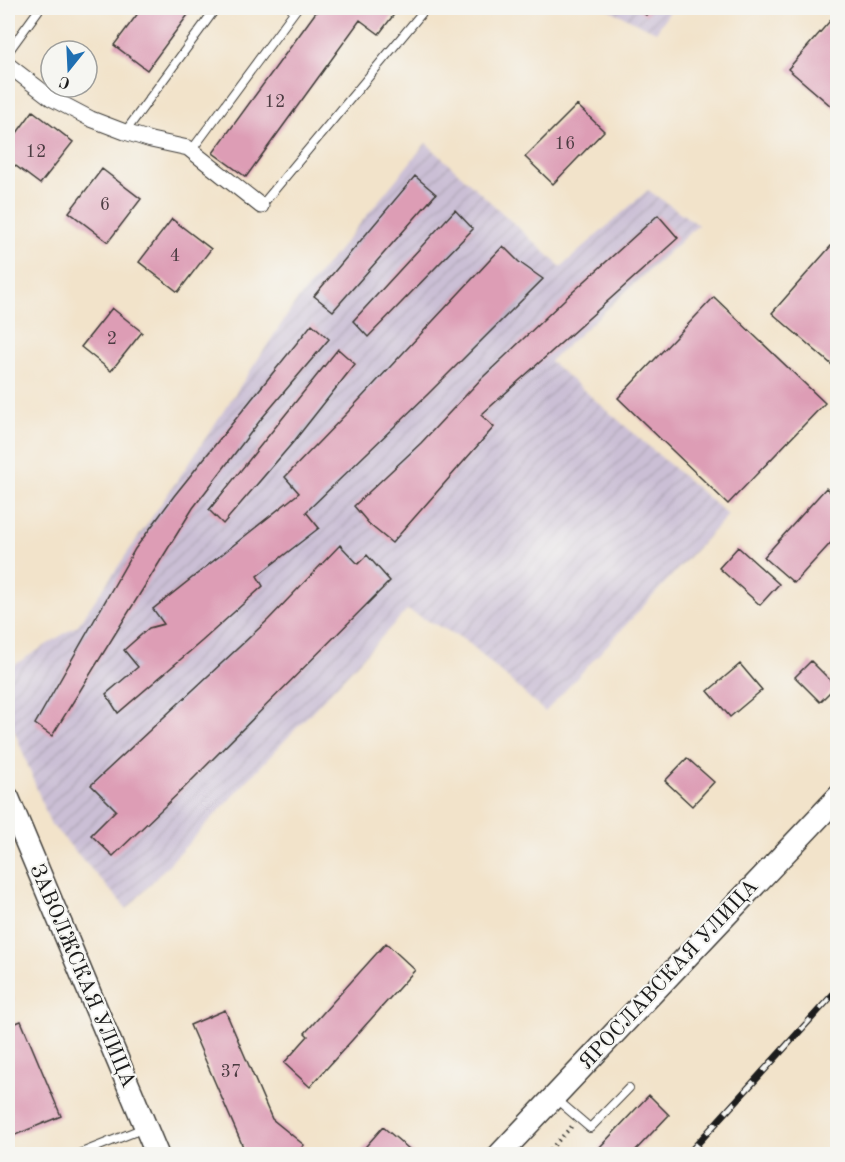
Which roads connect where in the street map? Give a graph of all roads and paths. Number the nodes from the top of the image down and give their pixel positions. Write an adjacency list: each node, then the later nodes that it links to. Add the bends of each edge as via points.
1 (40, 8): 5 (lane)
2 (216, 8): 7 (lane)
3 (297, 8): 8 (lane)
4 (426, 8): 9 (lane)
5 (8, 52)
6 (8, 65): 7 (street, via 51,98)
7 (124, 132): 8 (street)
8 (191, 151): 9 (street)
9 (261, 206)
10 (837, 797): 13 (main road, ЯРОСЛАВСКАЯ УЛИЦА)
11 (8, 798): 15 (main road, ЗАВОЛЖСКАЯ УЛИЦА)
12 (629, 1088): 14 (lane, via 590,1128)
13 (554, 1097): 14 (lane); 18 (main road, ЯРОСЛАВСКАЯ УЛИЦА)
14 (579, 1119): 19 (path)
15 (146, 1128): 16 (lane); 17 (main road, ЗАВОЛЖСКАЯ УЛИЦА)
16 (79, 1155)
17 (157, 1155)
18 (500, 1155)
19 (546, 1155)

